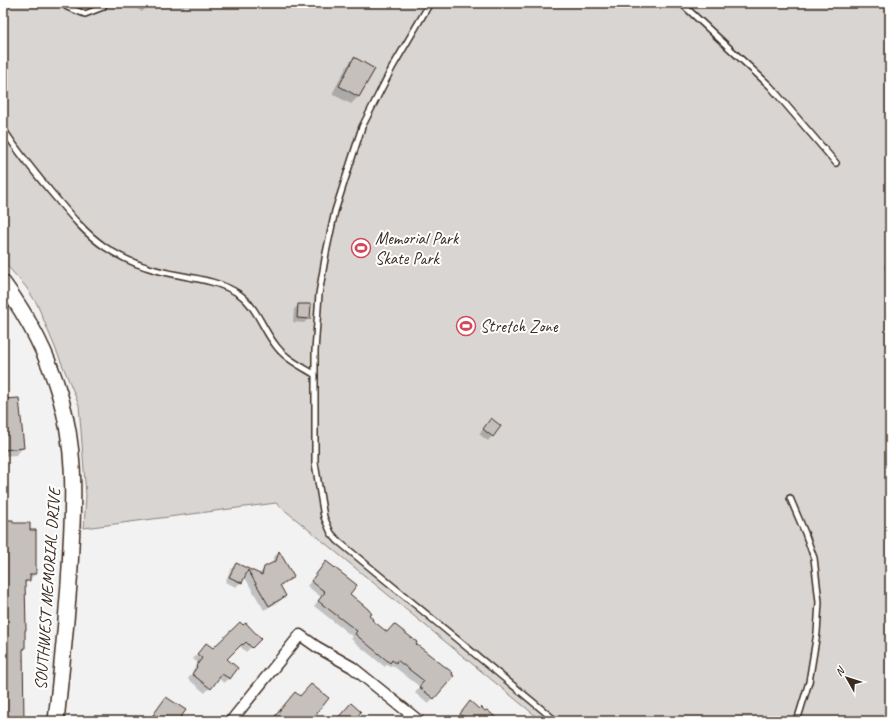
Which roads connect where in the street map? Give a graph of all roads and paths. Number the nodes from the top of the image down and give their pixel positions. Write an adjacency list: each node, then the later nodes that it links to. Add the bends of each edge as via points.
1 (63, 3): 2 (lane, via 85,14 103,7)
2 (105, 3)
3 (430, 3): 8 (lane, via 392,68 362,128 335,211 319,294)
4 (681, 3): 6 (lane, via 770,86)
5 (3, 129): 8 (lane, via 36,174 94,239 106,248 146,267 227,287 240,295 251,307 282,353 292,362)
6 (836, 163)
7 (3, 283): 10 (street, SOUTHWEST MEMORIAL DRIVE, via 32,327 52,372 60,396 72,458 74,484 70,586)
8 (314, 374): 13 (lane, via 314,463 324,517 331,533 338,542)
9 (790, 498): 14 (lane, via 814,558 819,602 809,682)
10 (56, 721)
11 (231, 721): 12 (street, via 300,635 352,667)
12 (419, 721)
13 (556, 721)
14 (797, 721)

